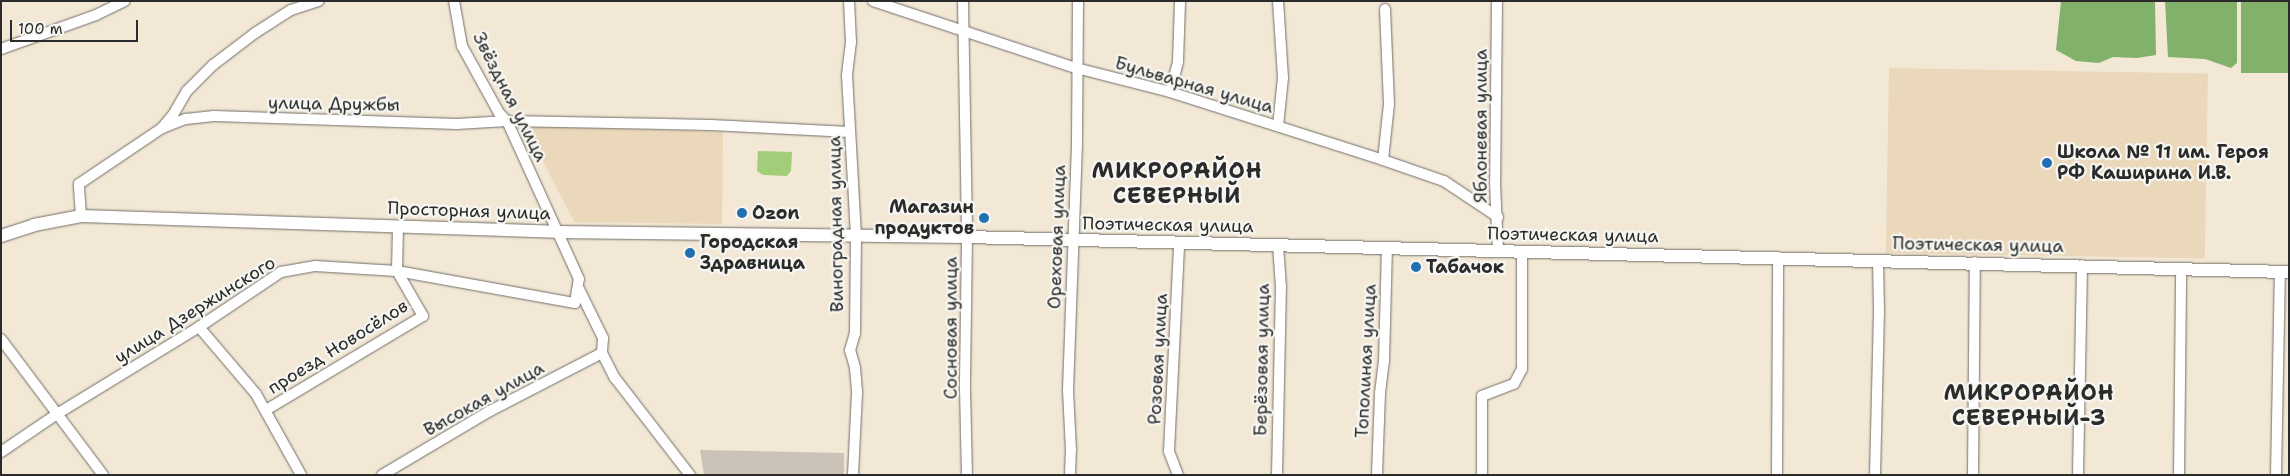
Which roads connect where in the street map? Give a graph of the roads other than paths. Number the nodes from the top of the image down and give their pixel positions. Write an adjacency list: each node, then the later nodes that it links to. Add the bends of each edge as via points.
1 (125, 1): 13 (street, via 96,15)
2 (319, 1): 18 (street, via 291,10 255,32 213,65 187,91)
3 (454, 1): 16 (street, Звёздная улица, via 462,46 499,113)
4 (850, 1): 19 (street, Виноградная улица, via 851,42 847,74)
5 (873, 1): 12 (street, Бульварная улица)
6 (963, 1): 12 (street, Сосновая улица)
7 (1078, 1): 14 (street, Ореховая улица)
8 (1180, 1): 15 (street, via 1178,62)
9 (1278, 1): 17 (street, via 1283,78)
10 (1497, 1): 22 (street, Яблоневая улица, via 1495,183)
11 (1385, 9): 20 (street, via 1388,104)
12 (963, 32): 14 (street, Бульварная улица); 27 (street, Сосновая улица)
13 (1, 49)
14 (1076, 68): 15 (street, Бульварная улица); 28 (street, Ореховая улица)
15 (1170, 92): 17 (street, Бульварная улица)
16 (507, 121): 18 (street, улица Дружбы, via 457,124 214,116 186,119); 19 (street, улица Дружбы, via 711,125); 24 (street, Звёздная улица)
17 (1278, 126): 20 (street, Бульварная улица)
18 (162, 128): 21 (street, via 79,184)
19 (850, 132): 25 (street, Виноградная улица)
20 (1383, 160): 22 (street, Бульварная улица, via 1444,182)
21 (81, 216): 23 (street, Просторная улица); 26 (street, Просторная улица, via 34,225)
22 (1498, 217): 32 (street, Яблоневая улица)
23 (398, 226): 24 (street, Просторная улица); 39 (street, проезд Новосёлов)
24 (556, 232): 25 (street, Просторная улица); 41 (street, Звёздная улица, via 579,279)
25 (856, 235): 27 (street, Поэтическая улица); 52 (street, Виноградная улица, via 854,333 850,350 857,393)
26 (1, 236)
27 (968, 237): 28 (street, Поэтическая улица); 53 (street, Сосновая улица)
28 (1073, 240): 29 (street, Поэтическая улица); 54 (street, Ореховая улица, via 1068,390)
29 (1179, 243): 30 (street, Поэтическая улица); 55 (street, Розовая улица, via 1170,451)
30 (1278, 245): 31 (street, Поэтическая улица); 56 (street, Берёзовая улица, via 1281,287)
31 (1387, 248): 32 (street, Поэтическая улица); 57 (street, Тополиная улица)
32 (1498, 251): 33 (street, Поэтическая улица)
33 (1522, 251): 34 (street, Поэтическая улица); 58 (street, via 1522,369 1514,384 1482,396)
34 (1778, 257): 35 (street, Поэтическая улица); 59 (street)
35 (1878, 260): 36 (street, Поэтическая улица); 60 (street)
36 (1975, 262): 37 (street, Поэтическая улица); 61 (street)
37 (2082, 265): 38 (street, Поэтическая улица); 62 (street)
38 (2182, 269): 40 (street, Поэтическая улица); 63 (street)
39 (397, 271): 41 (street, улица Дзержинского, via 575,302); 42 (street, улица Дзержинского, via 315,266 281,272); 45 (street, проезд Новосёлов, via 423,316)
40 (2285, 272): 64 (street)
41 (578, 287): 44 (street, Звёздная улица, via 603,338)
42 (198, 327): 45 (street, via 233,365); 46 (street, улица Дзержинского)
43 (1, 339): 46 (street)
44 (602, 354): 50 (street, Высокая улица, via 490,411); 51 (street, Звёздная улица, via 614,378)
45 (266, 410): 49 (street)
46 (57, 414): 47 (street, улица Дзержинского); 48 (street)
47 (1, 452)
48 (102, 475)
49 (301, 475)
50 (382, 475)
51 (690, 475)
52 (853, 475)
53 (967, 475)
54 (1070, 475)
55 (1178, 475)
56 (1276, 475)
57 (1377, 475)
58 (1482, 475)
59 (1777, 475)
60 (1875, 475)
61 (1973, 475)
62 (2078, 475)
63 (2179, 475)
64 (2276, 475)

